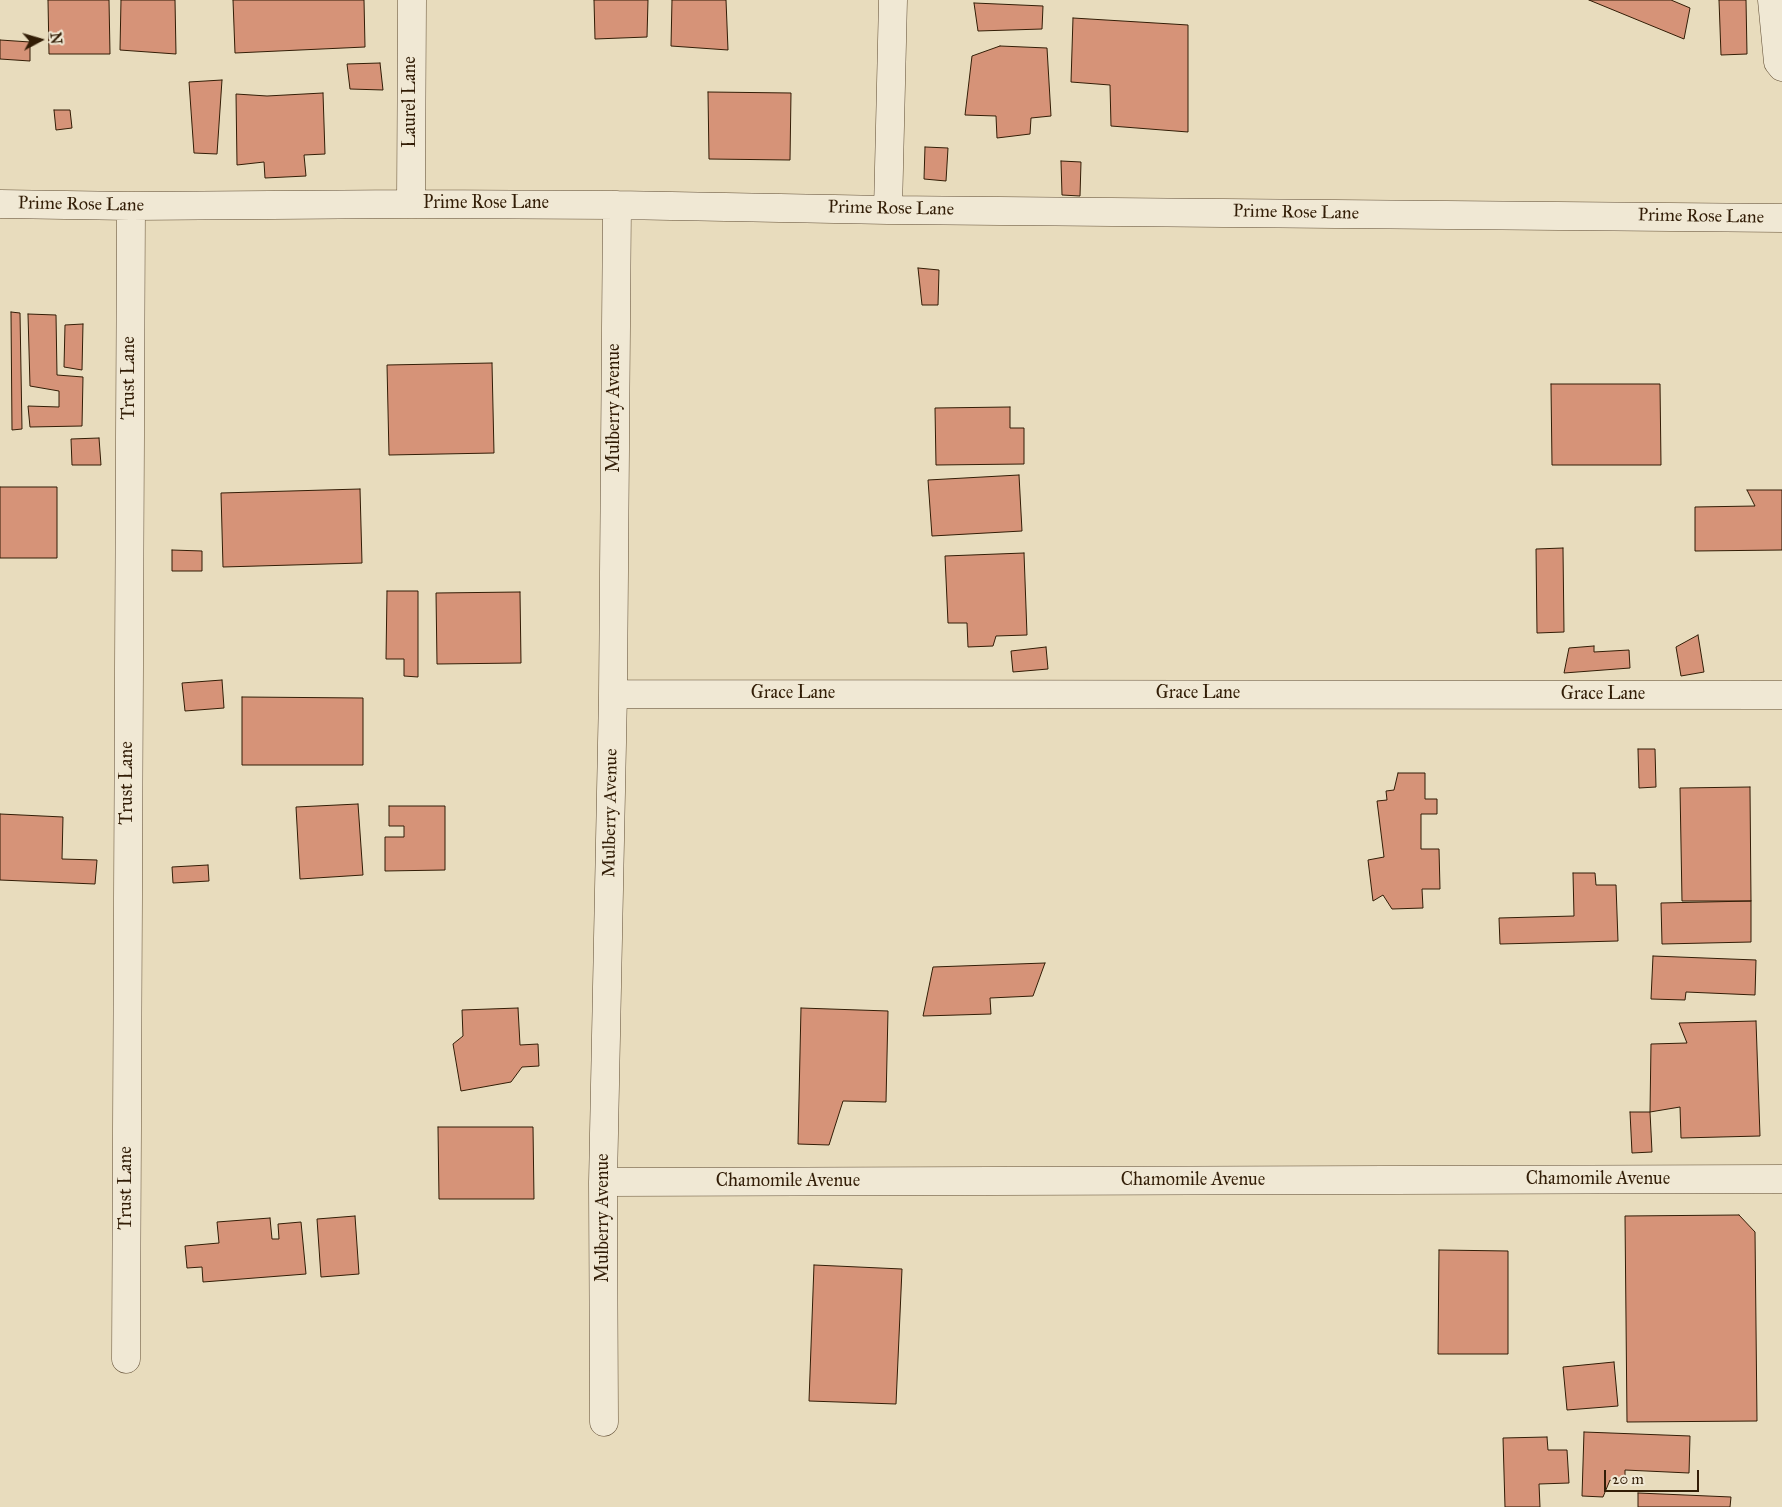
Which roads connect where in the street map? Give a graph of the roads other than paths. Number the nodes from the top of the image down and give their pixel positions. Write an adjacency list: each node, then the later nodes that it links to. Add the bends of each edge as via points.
1 (412, 0): 6 (street, Laurel Lane)
2 (893, 0): 9 (street)
3 (1772, 0): 4 (street, via 1778,62)
4 (1782, 67)
5 (0, 204): 8 (street, Prime Rose Lane)
6 (411, 204): 7 (street, Prime Rose Lane); 8 (street, Prime Rose Lane)
7 (617, 205): 9 (street, Prime Rose Lane); 11 (street, Mulberry Avenue)
8 (131, 206): 15 (street, Trust Lane)
9 (888, 210): 10 (street, Prime Rose Lane)
10 (1782, 218)
11 (613, 694): 12 (street, Grace Lane); 14 (street, Mulberry Avenue)
12 (1782, 695)
13 (1782, 1179): 14 (street, Chamomile Avenue)
14 (604, 1182): 16 (street, Mulberry Avenue)
15 (126, 1359)
16 (604, 1422)

